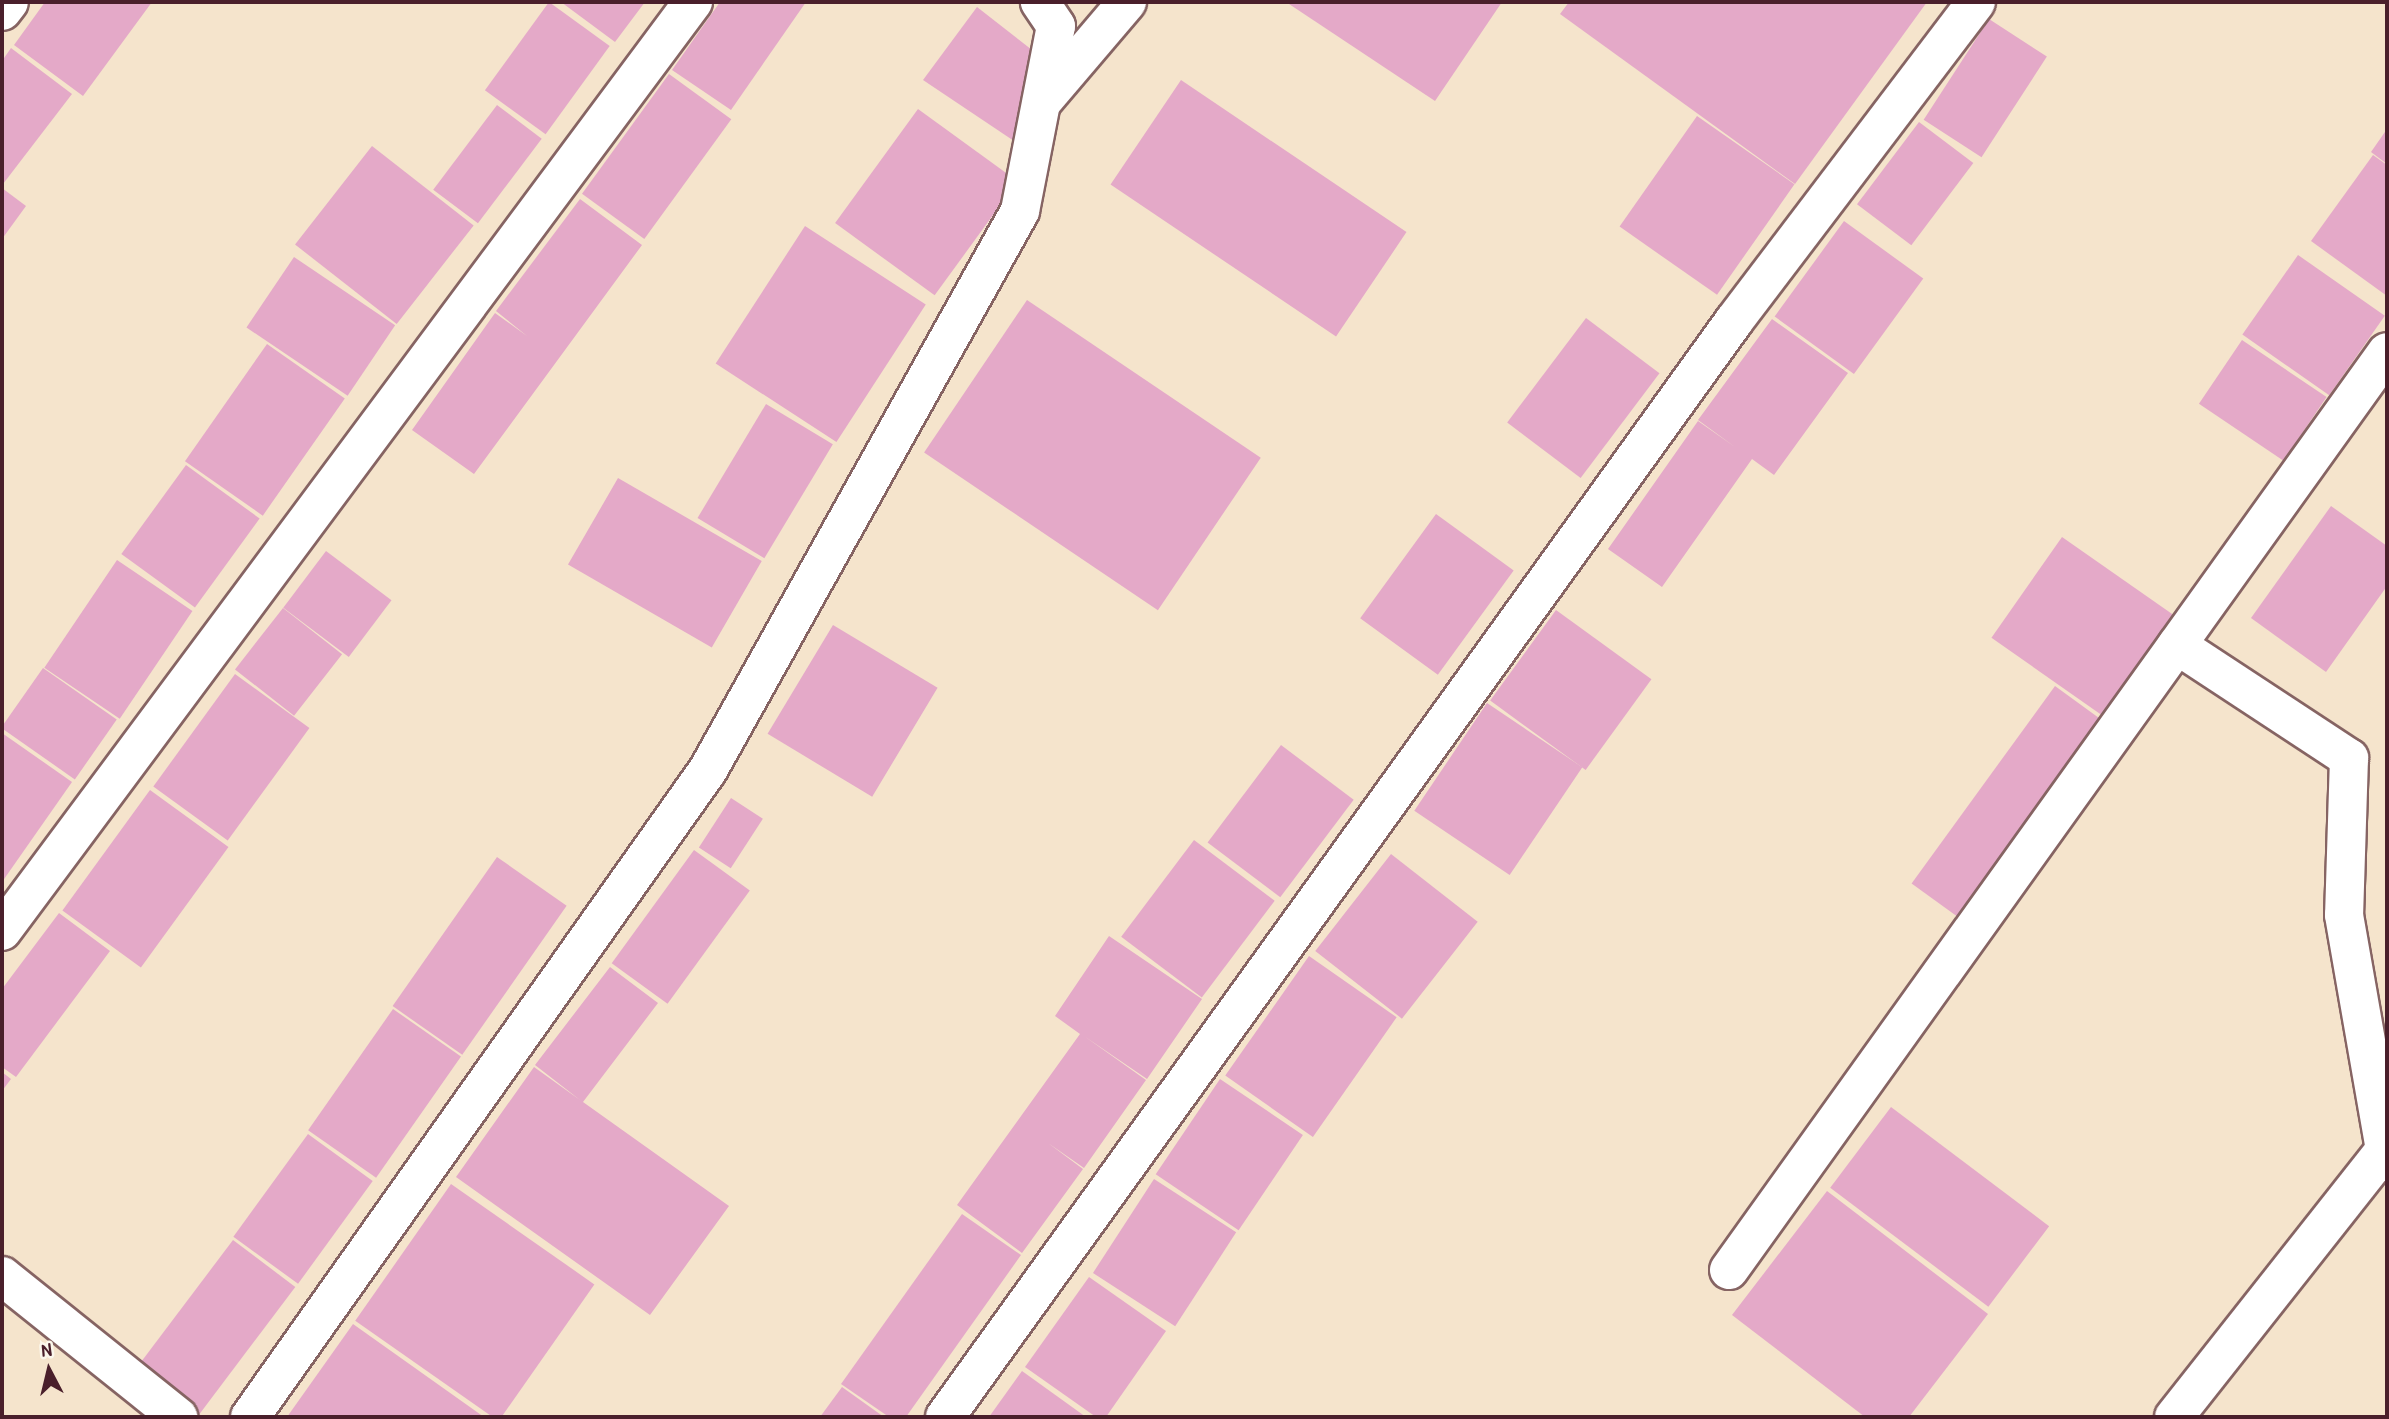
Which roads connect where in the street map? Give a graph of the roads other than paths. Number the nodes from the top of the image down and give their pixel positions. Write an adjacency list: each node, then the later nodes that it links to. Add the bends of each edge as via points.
1 (9, 2): 6 (street)
2 (693, 2): 10 (street)
3 (1040, 2): 7 (street, via 1056,26)
4 (1128, 2): 7 (street)
5 (1976, 2): 16 (street, via 1734,321)
6 (2, 11)
7 (1041, 104): 15 (street, via 1020,211 708,770)
8 (2387, 352): 9 (street)
9 (2177, 645): 11 (street, via 2348,758 2344,915); 12 (street)
10 (2, 931)
11 (2386, 1156): 17 (street)
12 (1729, 1270)
13 (2, 1276): 14 (street)
14 (178, 1417)
15 (250, 1417)
16 (945, 1417)
17 (2174, 1417)

